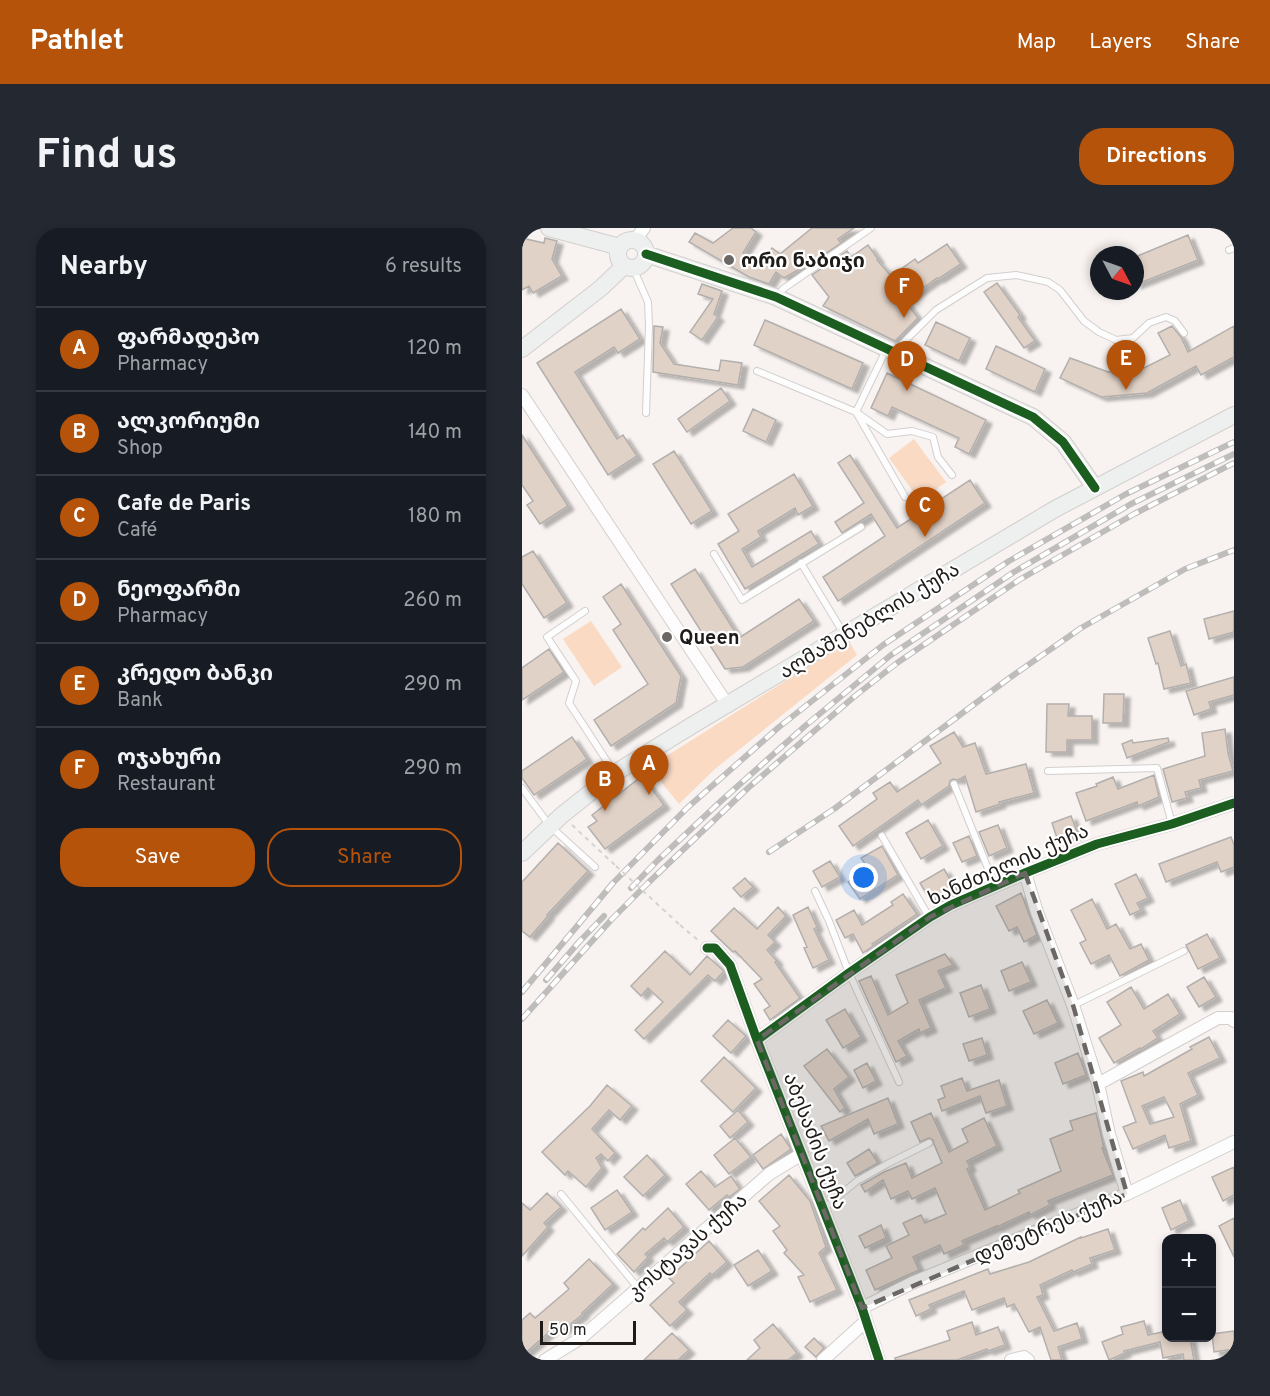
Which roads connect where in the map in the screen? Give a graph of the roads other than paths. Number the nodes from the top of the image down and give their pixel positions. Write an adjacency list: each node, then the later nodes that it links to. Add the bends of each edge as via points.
1 (549, 228): 3 (main road)
2 (871, 228): 6 (lane)
3 (633, 238): 4 (main road, via 643,245); 5 (main road, via 618,257)
4 (646, 254): 5 (main road, via 642,264); 6 (main road)
5 (629, 267): 8 (main road); 13 (lane, via 648,302)
6 (776, 297): 9 (main road)
7 (1184, 333): 9 (lane, via 1166,316 1149,323 1133,338 1116,340 1084,321 1060,290 1048,282 1016,275 987,278 936,310)
8 (522, 349)
9 (890, 351): 12 (lane); 16 (main road, via 1033,417 1063,442)
10 (757, 370): 12 (lane)
11 (522, 395): 23 (street)
12 (856, 412): 15 (lane, via 887,434 912,430 933,437 938,457); 17 (lane)
13 (646, 413)
14 (1234, 415): 16 (main road, აღმაშენებლის ქუჩა)
15 (952, 475)
16 (1095, 488): 22 (main road, აღმაშენებლის ქუჩა)
17 (905, 497)
18 (861, 527): 20 (lane)
19 (714, 554): 20 (lane, via 742,600)
20 (801, 564): 22 (lane)
21 (585, 611): 25 (lane, via 547,637 576,681 569,703)
22 (845, 635): 23 (main road, აღმაშენებლის ქუჩა)
23 (727, 704): 25 (main road, აღმაშენებლის ქუჩა)
24 (1048, 771): 30 (lane, via 1157,768)
25 (615, 772): 29 (main road, აღმაშენებლის ქუჩა)
26 (954, 784): 35 (lane)
27 (522, 788): 29 (lane)
28 (1234, 803): 30 (street, ხანძთელის ქუჩა)
29 (556, 820): 32 (main road, აღმაშენებლის ქუჩა); 33 (lane)
30 (1172, 824): 34 (street, ხანძთელის ქუჩა, via 1097,843)
31 (882, 836): 37 (lane)
32 (522, 853)
33 (595, 867)
34 (1025, 873): 35 (street, ხანძთელის ქუჩა); 41 (street)
35 (995, 886): 37 (street, ხანძთელის ქუჩა)
36 (815, 891): 40 (lane)
37 (930, 917): 40 (street, ხანძთელის ქუჩა)
38 (707, 948): 43 (street, აბესაძის ქუჩა, via 715,948 730,965)
39 (1184, 951): 41 (lane)
40 (849, 973): 43 (street, ხანძთელის ქუჩა); 44 (lane)
41 (1073, 1005): 45 (street)
42 (1234, 1021): 45 (street, via 1218,1018)
43 (757, 1040): 48 (street, აბესაძის ქუჩა)
44 (899, 1082)
45 (1098, 1084): 50 (street)
46 (1234, 1142): 50 (street, დემეტრეს ქუჩა)
47 (929, 1143): 51 (lane, via 857,1181)
48 (802, 1154): 51 (street, აბესაძის ქუჩა); 52 (street, კოსტავას ქუჩა, via 769,1174)
49 (561, 1194): 52 (lane)
50 (1127, 1194): 53 (street, დემეტრეს ქუჩა, via 912,1283)
51 (823, 1209): 53 (street, აბესაძის ქუჩა)
52 (638, 1288): 55 (street, კოსტავას ქუჩა, via 581,1338)
53 (862, 1308): 54 (street, აბესაძის ქუჩა)
54 (866, 1321): 56 (street); 57 (street, აბესაძის ქუჩა)
55 (545, 1360)
56 (823, 1360)
57 (879, 1360)
58 (1011, 1360): 59 (street)
59 (1028, 1360)

